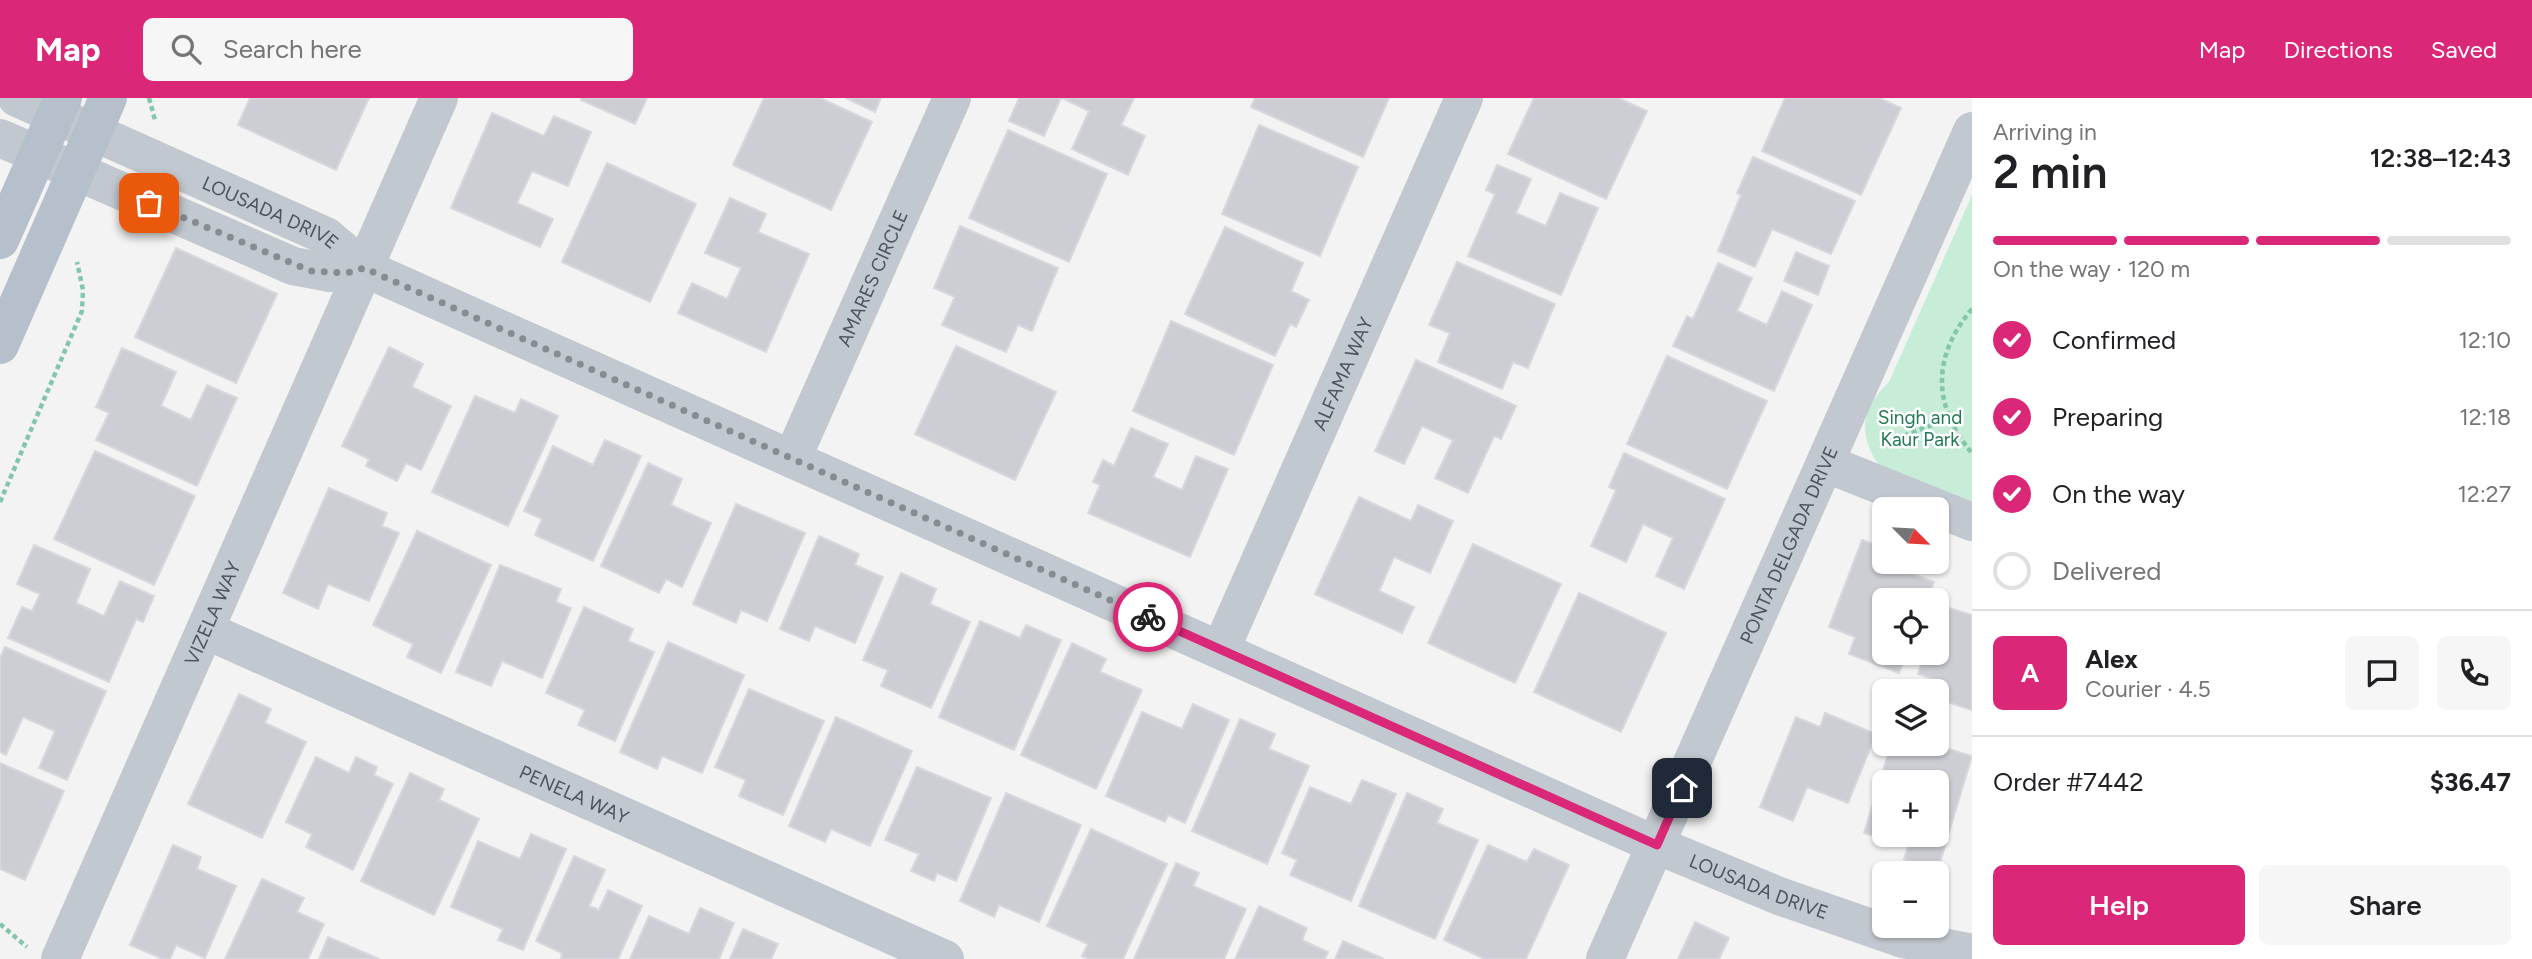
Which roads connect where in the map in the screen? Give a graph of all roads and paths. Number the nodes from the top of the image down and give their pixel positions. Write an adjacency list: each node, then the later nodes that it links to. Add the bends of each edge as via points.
1 (17, 98): 6 (street, LOUSADA DRIVE)
2 (149, 98): 10 (path, via 157,123)
3 (439, 98): 15 (street)
4 (952, 98): 21 (street, AMARES CIRCLE)
5 (1464, 98): 26 (street, ALFAMA WAY)
6 (59, 107): 7 (street, LOUSADA DRIVE); 11 (main road)
7 (101, 115): 10 (street, LOUSADA DRIVE); 12 (main road)
8 (1972, 131): 22 (street, PONTA DELGADA DRIVE)
9 (0, 138): 11 (street, LOUSADA DRIVE)
10 (143, 154): 15 (street, LOUSADA DRIVE, via 326,236)
11 (38, 155): 12 (street, LOUSADA DRIVE); 13 (main road)
12 (76, 171): 15 (street, LOUSADA DRIVE, via 293,265 330,274); 17 (main road)
13 (0, 240)
14 (77, 254): 23 (path, via 82,312)
15 (364, 268): 21 (street, LOUSADA DRIVE); 25 (street, VIZELA WAY)
16 (1972, 309): 18 (path, via 1948,343 1944,358 1942,391)
17 (0, 345)
18 (1950, 418): 19 (path); 20 (path)
19 (1880, 446)
20 (1972, 453)
21 (792, 458): 26 (street, LOUSADA DRIVE)
22 (1825, 463): 24 (street); 27 (street, PONTA DELGADA DRIVE)
23 (0, 502)
24 (1972, 522)
25 (205, 630): 30 (street, VIZELA WAY); 31 (street, PENELA WAY)
26 (1220, 649): 27 (street, LOUSADA DRIVE)
27 (1657, 845): 29 (street, LOUSADA DRIVE, via 1779,897 1891,935); 32 (street, PONTA DELGADA DRIVE)
28 (0, 924): 30 (path)
29 (1972, 953)
30 (46, 955)
31 (945, 959)
32 (1605, 959)

